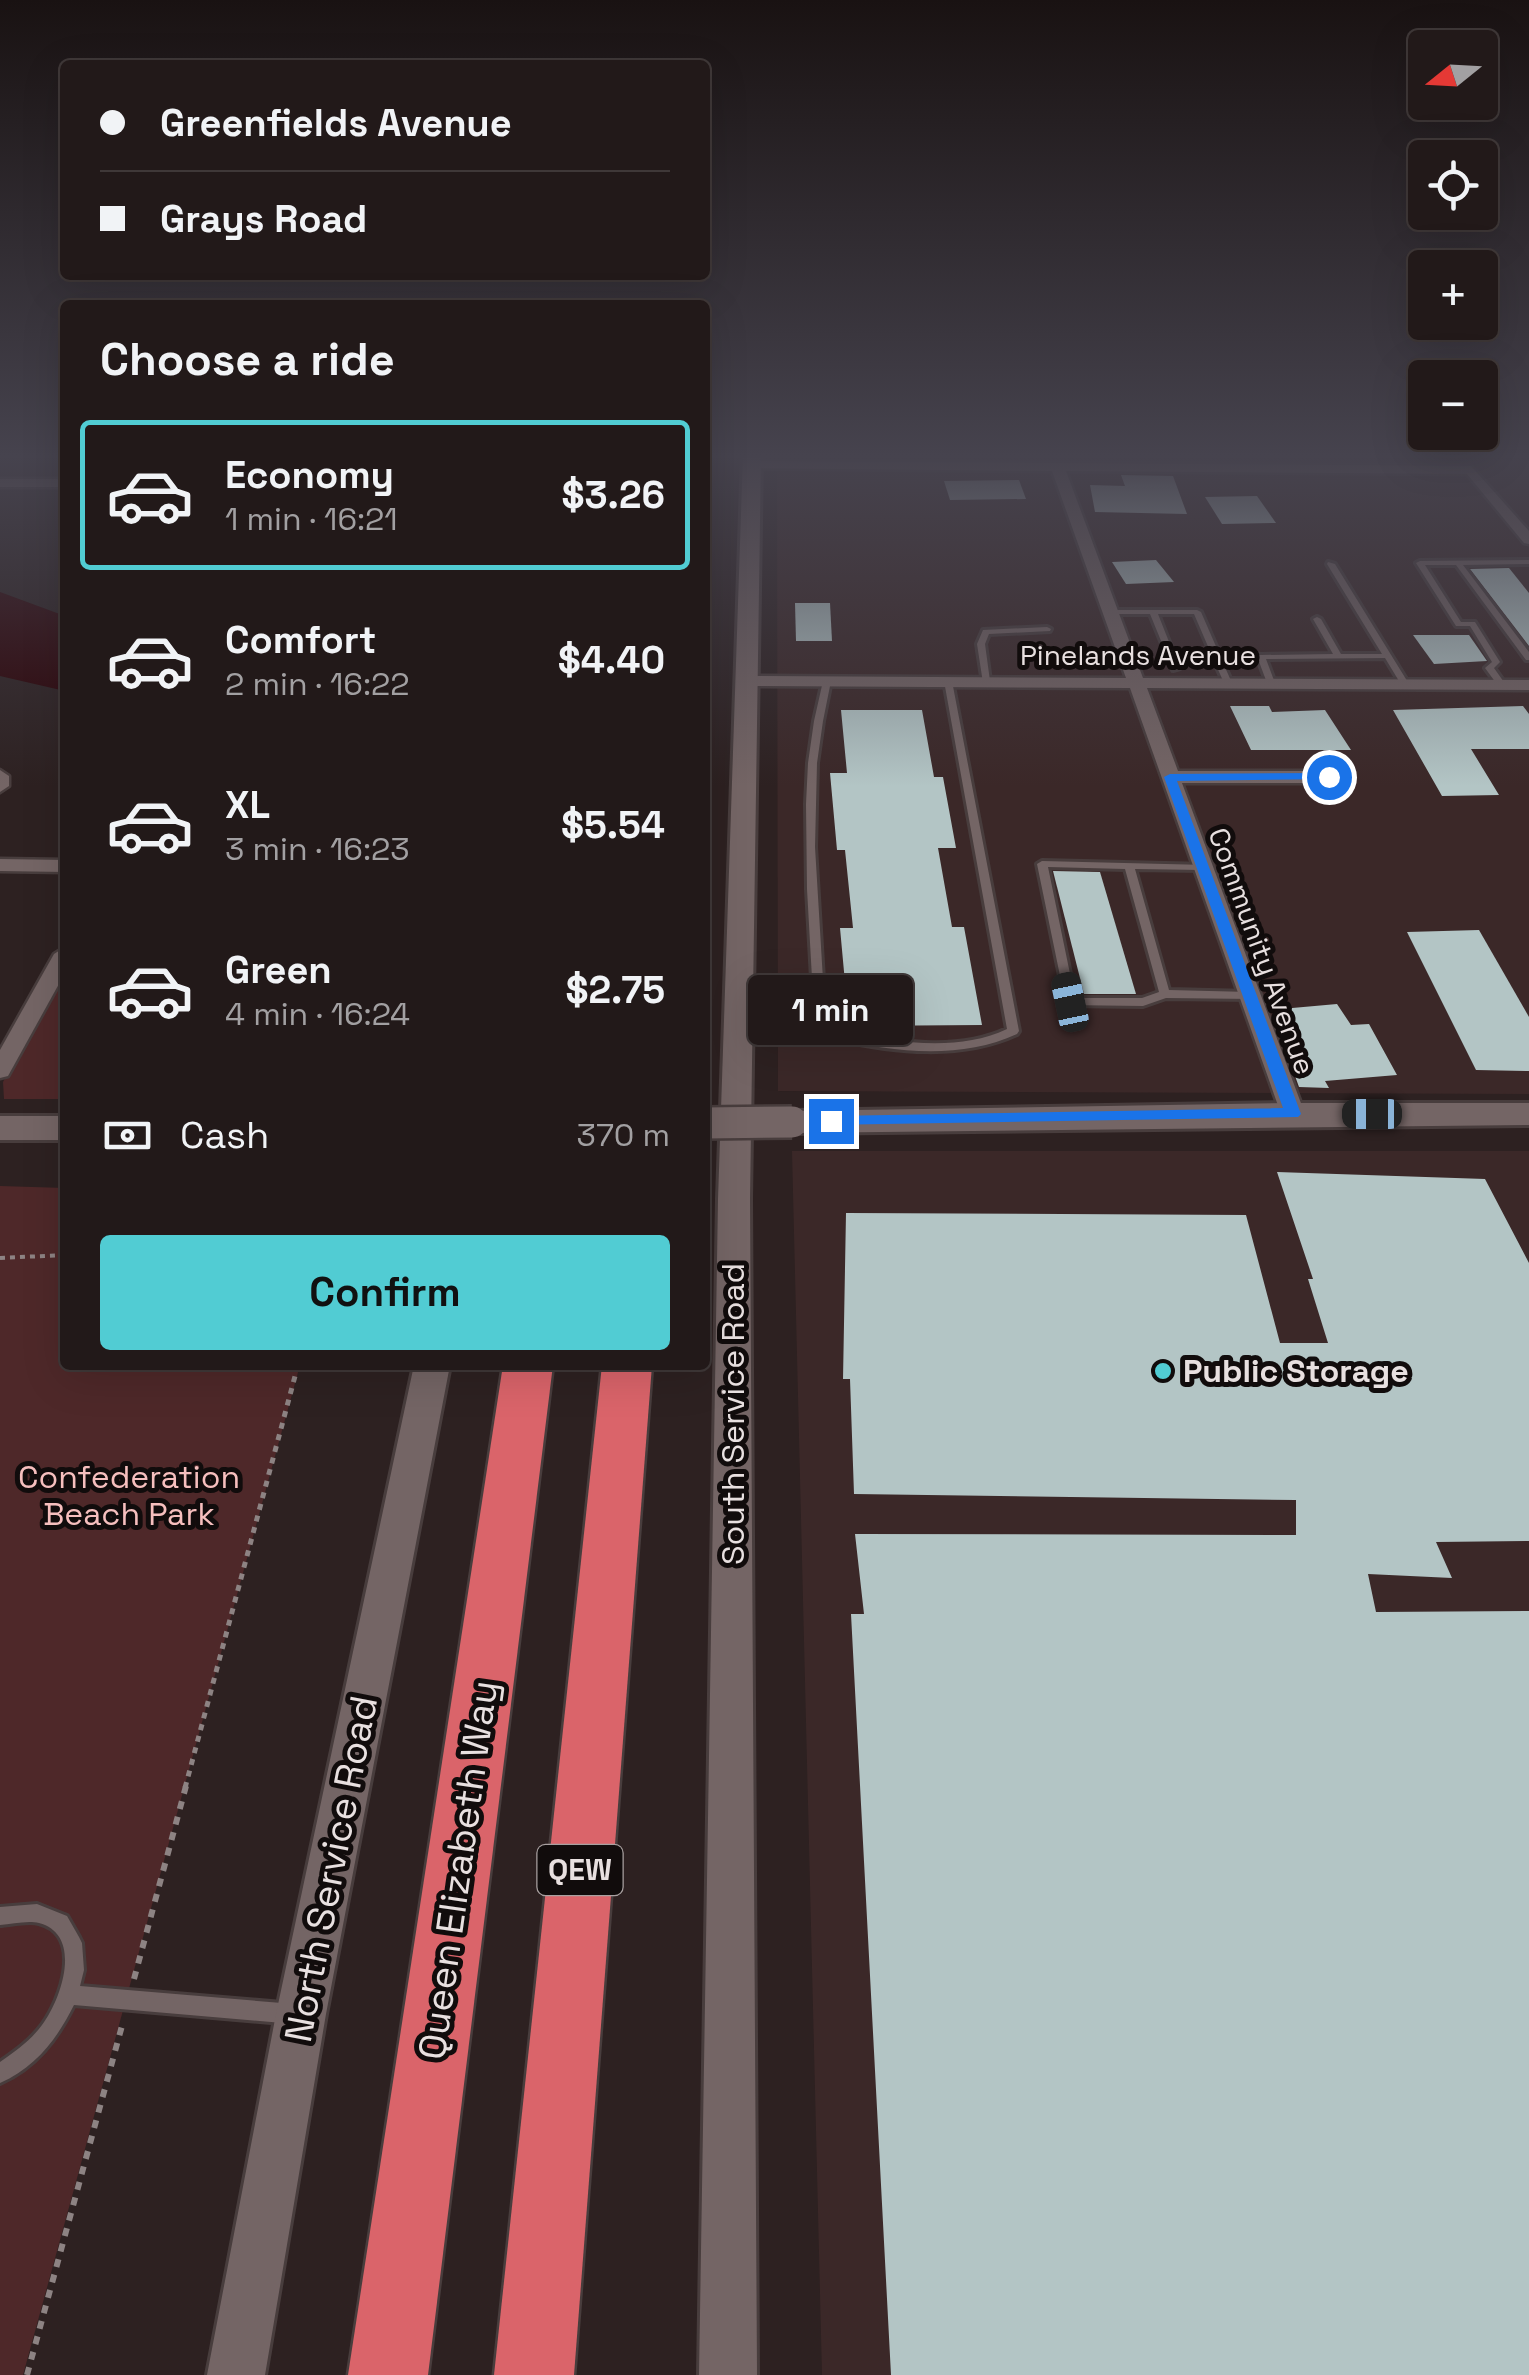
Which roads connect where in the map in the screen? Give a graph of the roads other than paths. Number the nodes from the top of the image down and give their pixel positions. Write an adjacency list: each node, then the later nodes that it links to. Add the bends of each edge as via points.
1 (1331, 564): 13 (lane)
2 (749, 565): 17 (street, South Service Road)
3 (1093, 565): 6 (street, Community Avenue)
4 (1421, 565): 25 (lane, via 1460,624 1472,624)
5 (1459, 565): 15 (lane)
6 (1110, 612): 7 (lane); 21 (street, Community Avenue)
7 (1154, 612): 10 (lane); 11 (lane, via 1197,612)
8 (1317, 619): 12 (lane)
9 (1047, 629): 20 (lane, via 986,632)
10 (1170, 654): 11 (lane); 16 (lane)
11 (1216, 654): 14 (lane); 22 (lane)
12 (1338, 656): 13 (lane); 14 (lane)
13 (1387, 656): 24 (lane)
14 (1260, 657): 23 (lane)
15 (1529, 658)
16 (1176, 668)
17 (746, 681): 18 (street, Pinelands Avenue); 54 (street, South Service Road, via 734,1199)
18 (827, 681): 19 (street, Pinelands Avenue); 19 (lane, via 813,782 820,1014 839,1036 919,1047 997,1041 1013,1031)
19 (948, 681): 20 (street, Pinelands Avenue)
20 (986, 681): 21 (street, Pinelands Avenue)
21 (1136, 682): 22 (street, Pinelands Avenue); 28 (street, Community Avenue)
22 (1228, 682): 23 (street, Pinelands Avenue)
23 (1272, 683): 24 (street, Pinelands Avenue)
24 (1404, 684): 25 (street, Pinelands Avenue)
25 (1502, 685): 26 (street, Pinelands Avenue)
26 (1529, 685)
27 (0, 776): 30 (street)
28 (1170, 777): 29 (street); 34 (street, Community Avenue)
29 (1329, 777)
30 (0, 786)
31 (0, 865): 32 (street)
32 (60, 866)
33 (1129, 866): 34 (lane); 36 (lane); 36 (lane, via 1042,864 1070,1002 1142,1002)
34 (1202, 866): 37 (street, Community Avenue)
35 (60, 963): 38 (street)
36 (1166, 994): 37 (lane)
37 (1250, 996): 39 (street, Community Avenue)
38 (0, 1070)
39 (1293, 1114): 40 (street); 41 (street, bridge)
40 (1529, 1114)
41 (710, 1123)
42 (0, 1128): 43 (street)
43 (60, 1128)
44 (431, 1370): 49 (street, North Service Road)
45 (527, 1370): 52 (highway, Queen Elizabeth Way)
46 (626, 1370): 53 (highway, QEW)
47 (0, 1916): 48 (lane, via 43,1913 61,1924 73,1943)
48 (70, 1996): 49 (lane); 50 (lane, via 38,2047)
49 (301, 2014): 51 (street, North Service Road)
50 (0, 2072)
51 (236, 2375)
52 (388, 2375)
53 (534, 2375)
54 (728, 2375)

